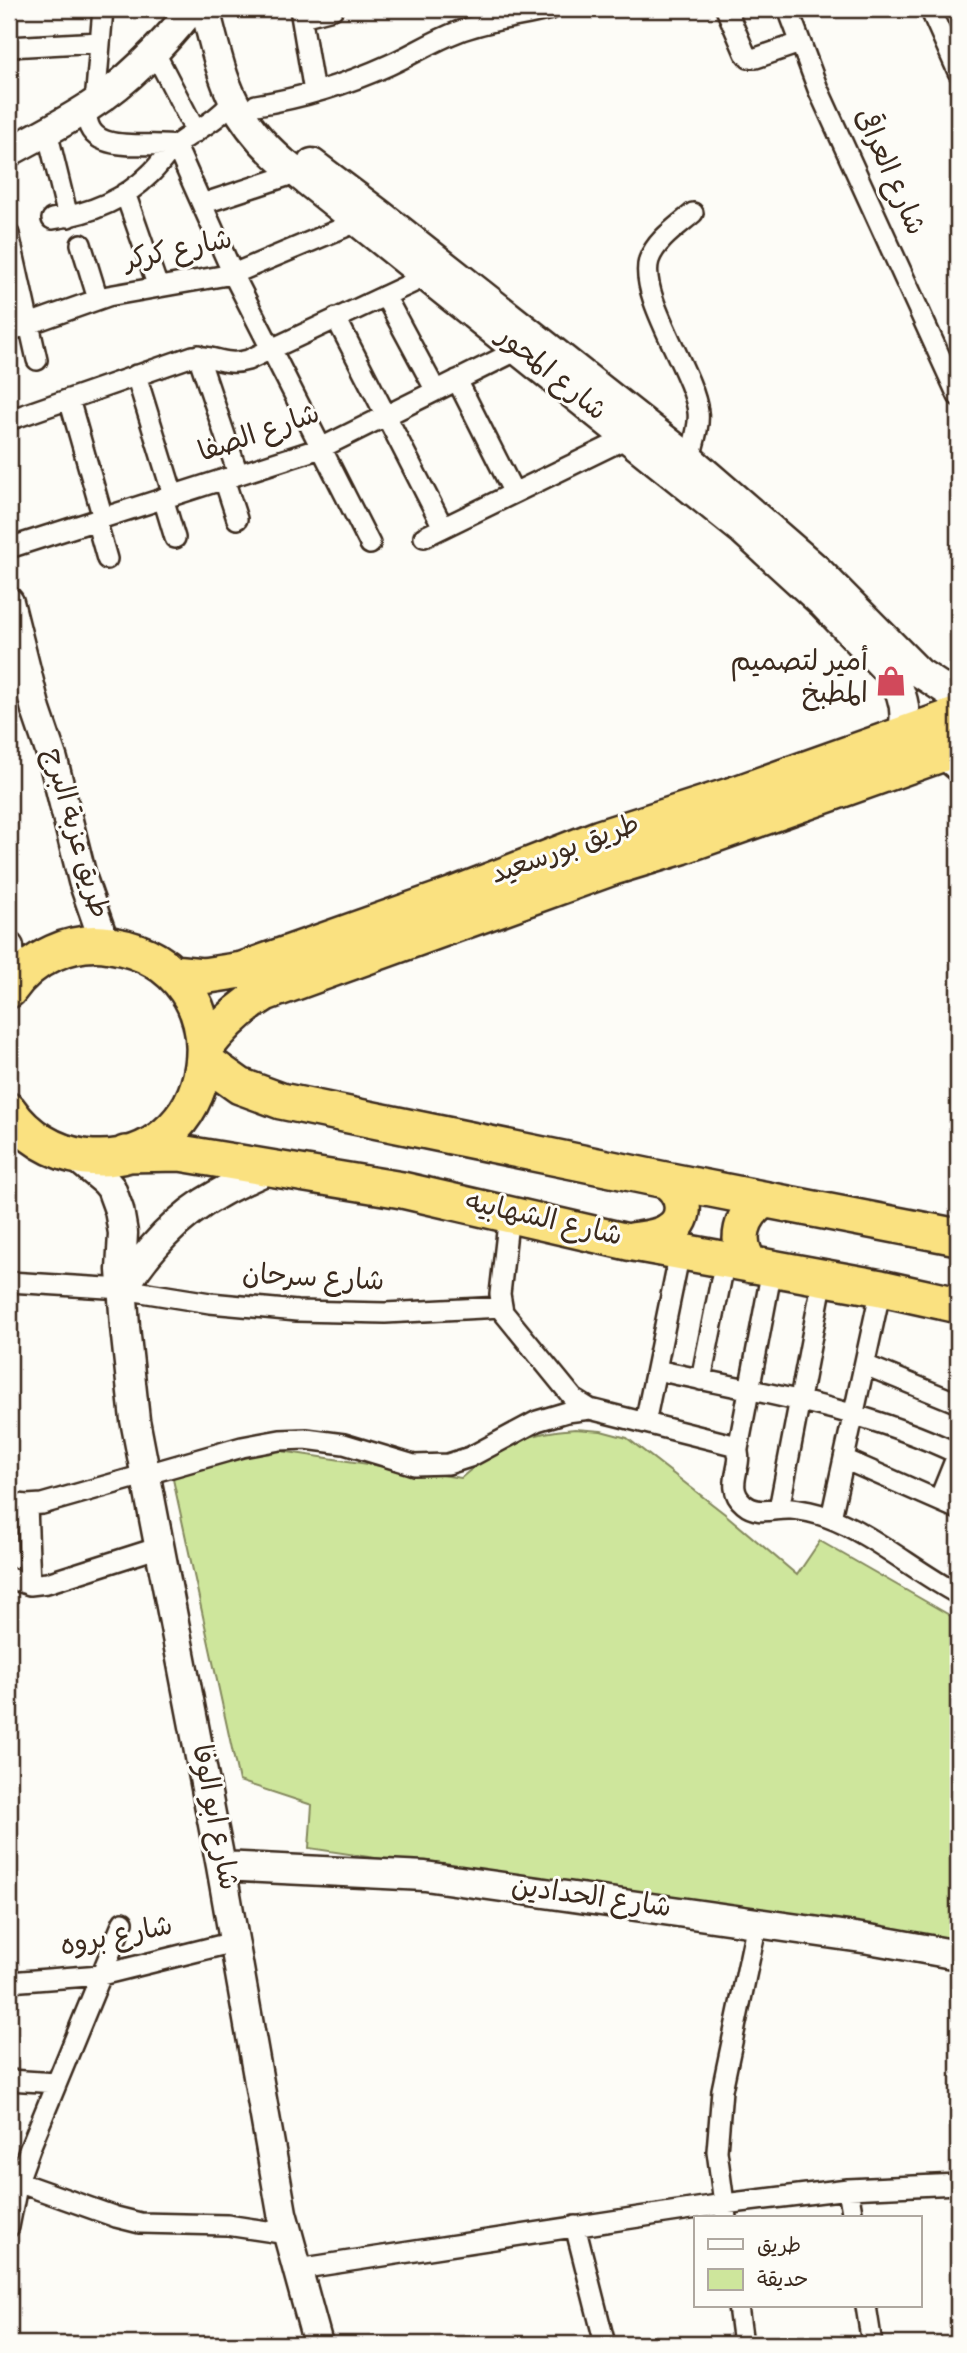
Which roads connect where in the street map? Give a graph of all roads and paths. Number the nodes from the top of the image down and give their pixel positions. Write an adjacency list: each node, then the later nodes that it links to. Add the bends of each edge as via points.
1 (103, 9): 12 (street)
2 (192, 9): 15 (street)
3 (205, 9): 18 (street, شارع المحور, via 220,65)
4 (222, 9): 18 (street, شارع المحور)
5 (333, 9): 10 (street)
6 (551, 9): 11 (street)
7 (726, 9): 13 (street, via 749,58)
8 (788, 9): 13 (street, شارع العراقى)
9 (930, 9): 16 (street)
10 (301, 13): 17 (street)
11 (468, 18): 17 (street, via 442,38 374,71)
12 (100, 42): 14 (street); 19 (street)
13 (800, 43): 46 (street, شارع العراقى)
14 (9, 47)
15 (155, 53): 19 (street); 21 (street)
16 (958, 72)
17 (314, 92): 18 (street)
18 (244, 103): 21 (street); 24 (street, شارع المحور, via 255,135); 52 (street, شارع المحور, via 294,148)
19 (91, 106): 20 (street); 22 (street, via 90,128 105,142)
20 (47, 131): 23 (street); 25 (street, via 60,218 102,206)
21 (196, 132): 22 (street)
22 (176, 146): 25 (street); 26 (street)
23 (9, 152)
24 (296, 173): 26 (street); 28 (street, شارع المحور)
25 (125, 193): 33 (street)
26 (202, 204): 31 (street)
27 (694, 214): 52 (street, via 661,240 650,258 648,275 696,399 699,416)
28 (357, 222): 31 (street, شارع كركر); 32 (street, شارع المحور)
29 (9, 234): 37 (street)
30 (81, 244): 35 (street)
31 (233, 274): 33 (street, شارع كركر); 39 (street)
32 (425, 276): 34 (street); 40 (street, شارع المحور)
33 (158, 287): 35 (street, شارع كركر)
34 (385, 296): 36 (street); 45 (street)
35 (98, 299): 37 (street, شارع كركر)
36 (336, 318): 39 (street); 48 (street)
37 (29, 324): 38 (street, شارع كركر); 42 (street)
38 (9, 331)
39 (271, 349): 41 (street, via 234,363); 51 (street)
40 (517, 350): 44 (street, شارع الصفا); 50 (street, شارع المحور)
41 (198, 355): 43 (street); 53 (street)
42 (37, 360)
43 (136, 375): 47 (street); 55 (street)
44 (457, 380): 45 (street, شارع الصفا); 54 (street)
45 (436, 391): 48 (street, شارع الصفا)
46 (958, 396)
47 (69, 399): 49 (street); 56 (street)
48 (386, 416): 51 (street, شارع الصفا); 58 (street)
49 (9, 420)
50 (627, 438): 54 (street); 69 (street, شارع المحور, via 771,554 861,642 899,688 905,712)
51 (321, 448): 53 (street, شارع الصفا); 61 (street)
52 (690, 459): 66 (street, شارع المحور, via 833,583 920,673)
53 (231, 477): 55 (street, شارع الصفا); 57 (street)
54 (514, 493): 58 (street)
55 (168, 497): 56 (street, شارع الصفا); 60 (street)
56 (99, 519): 62 (street, شارع الصفا); 63 (street)
57 (237, 519)
58 (443, 527): 59 (street)
59 (424, 537)
60 (175, 538)
61 (370, 544)
62 (9, 548)
63 (107, 559)
64 (9, 602): 67 (street, طريق عزبة البرج)
65 (9, 692): 67 (street, via 20,693)
66 (958, 698)
67 (36, 710): 73 (street, طريق عزبة البرج)
68 (958, 715): 69 (highway, طريق بورسعيد)
69 (902, 735): 71 (highway, طريق بورسعيد, via 736,794)
70 (951, 757): 71 (highway, طريق بورسعيد)
71 (675, 830): 72 (highway, طريق بورسعيد)
72 (607, 853): 75 (highway, طريق بورسعيد, via 451,895 242,970 202,976); 77 (highway, طريق بورسعيد, via 265,993 232,1017)
73 (105, 944): 75 (highway, via 141,953); 76 (highway, via 74,946 52,954 32,965)
74 (9, 947): 76 (street)
75 (172, 973): 77 (highway, via 199,1015)
76 (10, 989)
77 (205, 1054): 80 (highway, via 197,1092 180,1120 155,1141); 83 (highway, via 240,1086 281,1101)
78 (9, 1111): 79 (highway, via 24,1129)
79 (24, 1141): 81 (highway)
80 (125, 1154): 81 (highway, شارع الشهابيه); 82 (highway, شارع الشهابيه, via 180,1153)
81 (75, 1156): 93 (street, شارع ابو الوفا, via 105,1181 117,1203 123,1233)
82 (272, 1168): 85 (highway, شارع الشهابيه); 93 (street, via 217,1194 185,1216 157,1243)
83 (665, 1180): 84 (highway); 87 (highway, via 680,1196 678,1222 661,1235)
84 (764, 1200): 86 (highway); 89 (highway, via 750,1211 741,1232)
85 (509, 1214): 87 (highway, شارع الشهابيه); 95 (street)
86 (958, 1237)
87 (628, 1242): 88 (highway, شارع الشهابيه)
88 (680, 1252): 89 (highway, شارع الشهابيه); 97 (street)
89 (749, 1265): 90 (highway, شارع الشهابيه); 98 (street); 99 (street)
90 (822, 1278): 92 (highway, شارع الشهابيه); 100 (street)
91 (9, 1282): 93 (street, شارع سرحان)
92 (881, 1288): 94 (highway, شارع الشهابيه); 96 (street)
93 (124, 1289): 95 (street, شارع سرحان, via 210,1303 307,1311); 108 (street, شارع ابو الوفا, via 129,1374)
94 (958, 1305)
95 (502, 1307): 102 (street, via 570,1395)
96 (865, 1364): 101 (street); 103 (street)
97 (656, 1370): 98 (street); 104 (street)
98 (701, 1380): 99 (street)
99 (750, 1391): 100 (street); 105 (street)
100 (799, 1401): 103 (street); 111 (street)
101 (958, 1403)
102 (590, 1409): 104 (street); 108 (street, via 545,1418 470,1457 437,1466 403,1463 344,1444 293,1440 242,1447)
103 (854, 1414): 106 (street); 107 (street)
104 (645, 1423): 105 (street)
105 (738, 1449): 111 (street, via 734,1484 739,1498 757,1511)
106 (958, 1454): 109 (street)
107 (844, 1460): 109 (street); 113 (street)
108 (146, 1475): 110 (street, via 42,1504); 114 (street, شارع ابو الوفا)
109 (939, 1500): 112 (street)
110 (18, 1504): 116 (street)
111 (779, 1509): 113 (street)
112 (958, 1509)
113 (831, 1518): 117 (street)
114 (160, 1547): 116 (street); 118 (street, شارع ابو الوفا)
115 (9, 1578): 116 (street)
116 (30, 1585)
117 (958, 1594)
118 (221, 1866): 120 (street, شارع الحدادين, via 425,1876); 121 (street, شارع ابو الوفا)
119 (123, 1922): 123 (street)
120 (757, 1923): 122 (street, شارع الحدادين); 130 (street, via 722,2090 718,2151)
121 (234, 1942): 123 (street, شارع بروه); 134 (street, شارع ابو الوفا)
122 (958, 1955)
123 (101, 1975): 124 (street, شارع بروه); 126 (street)
124 (9, 1982)
125 (9, 2080): 126 (street)
126 (56, 2082): 127 (street)
127 (13, 2180): 133 (street); 134 (street, via 140,2223 226,2225)
128 (958, 2184): 129 (street)
129 (848, 2189): 130 (street); 131 (street)
130 (725, 2211): 132 (street)
131 (853, 2216)
132 (575, 2226): 135 (street); 139 (street)
133 (9, 2227)
134 (287, 2234): 135 (street, شارع ابو الوفا)
135 (298, 2269): 138 (street, شارع ابو الوفا)
136 (738, 2308): 140 (street)
137 (866, 2308): 141 (street)
138 (318, 2344)
139 (605, 2344)
140 (743, 2344)
141 (872, 2344)

